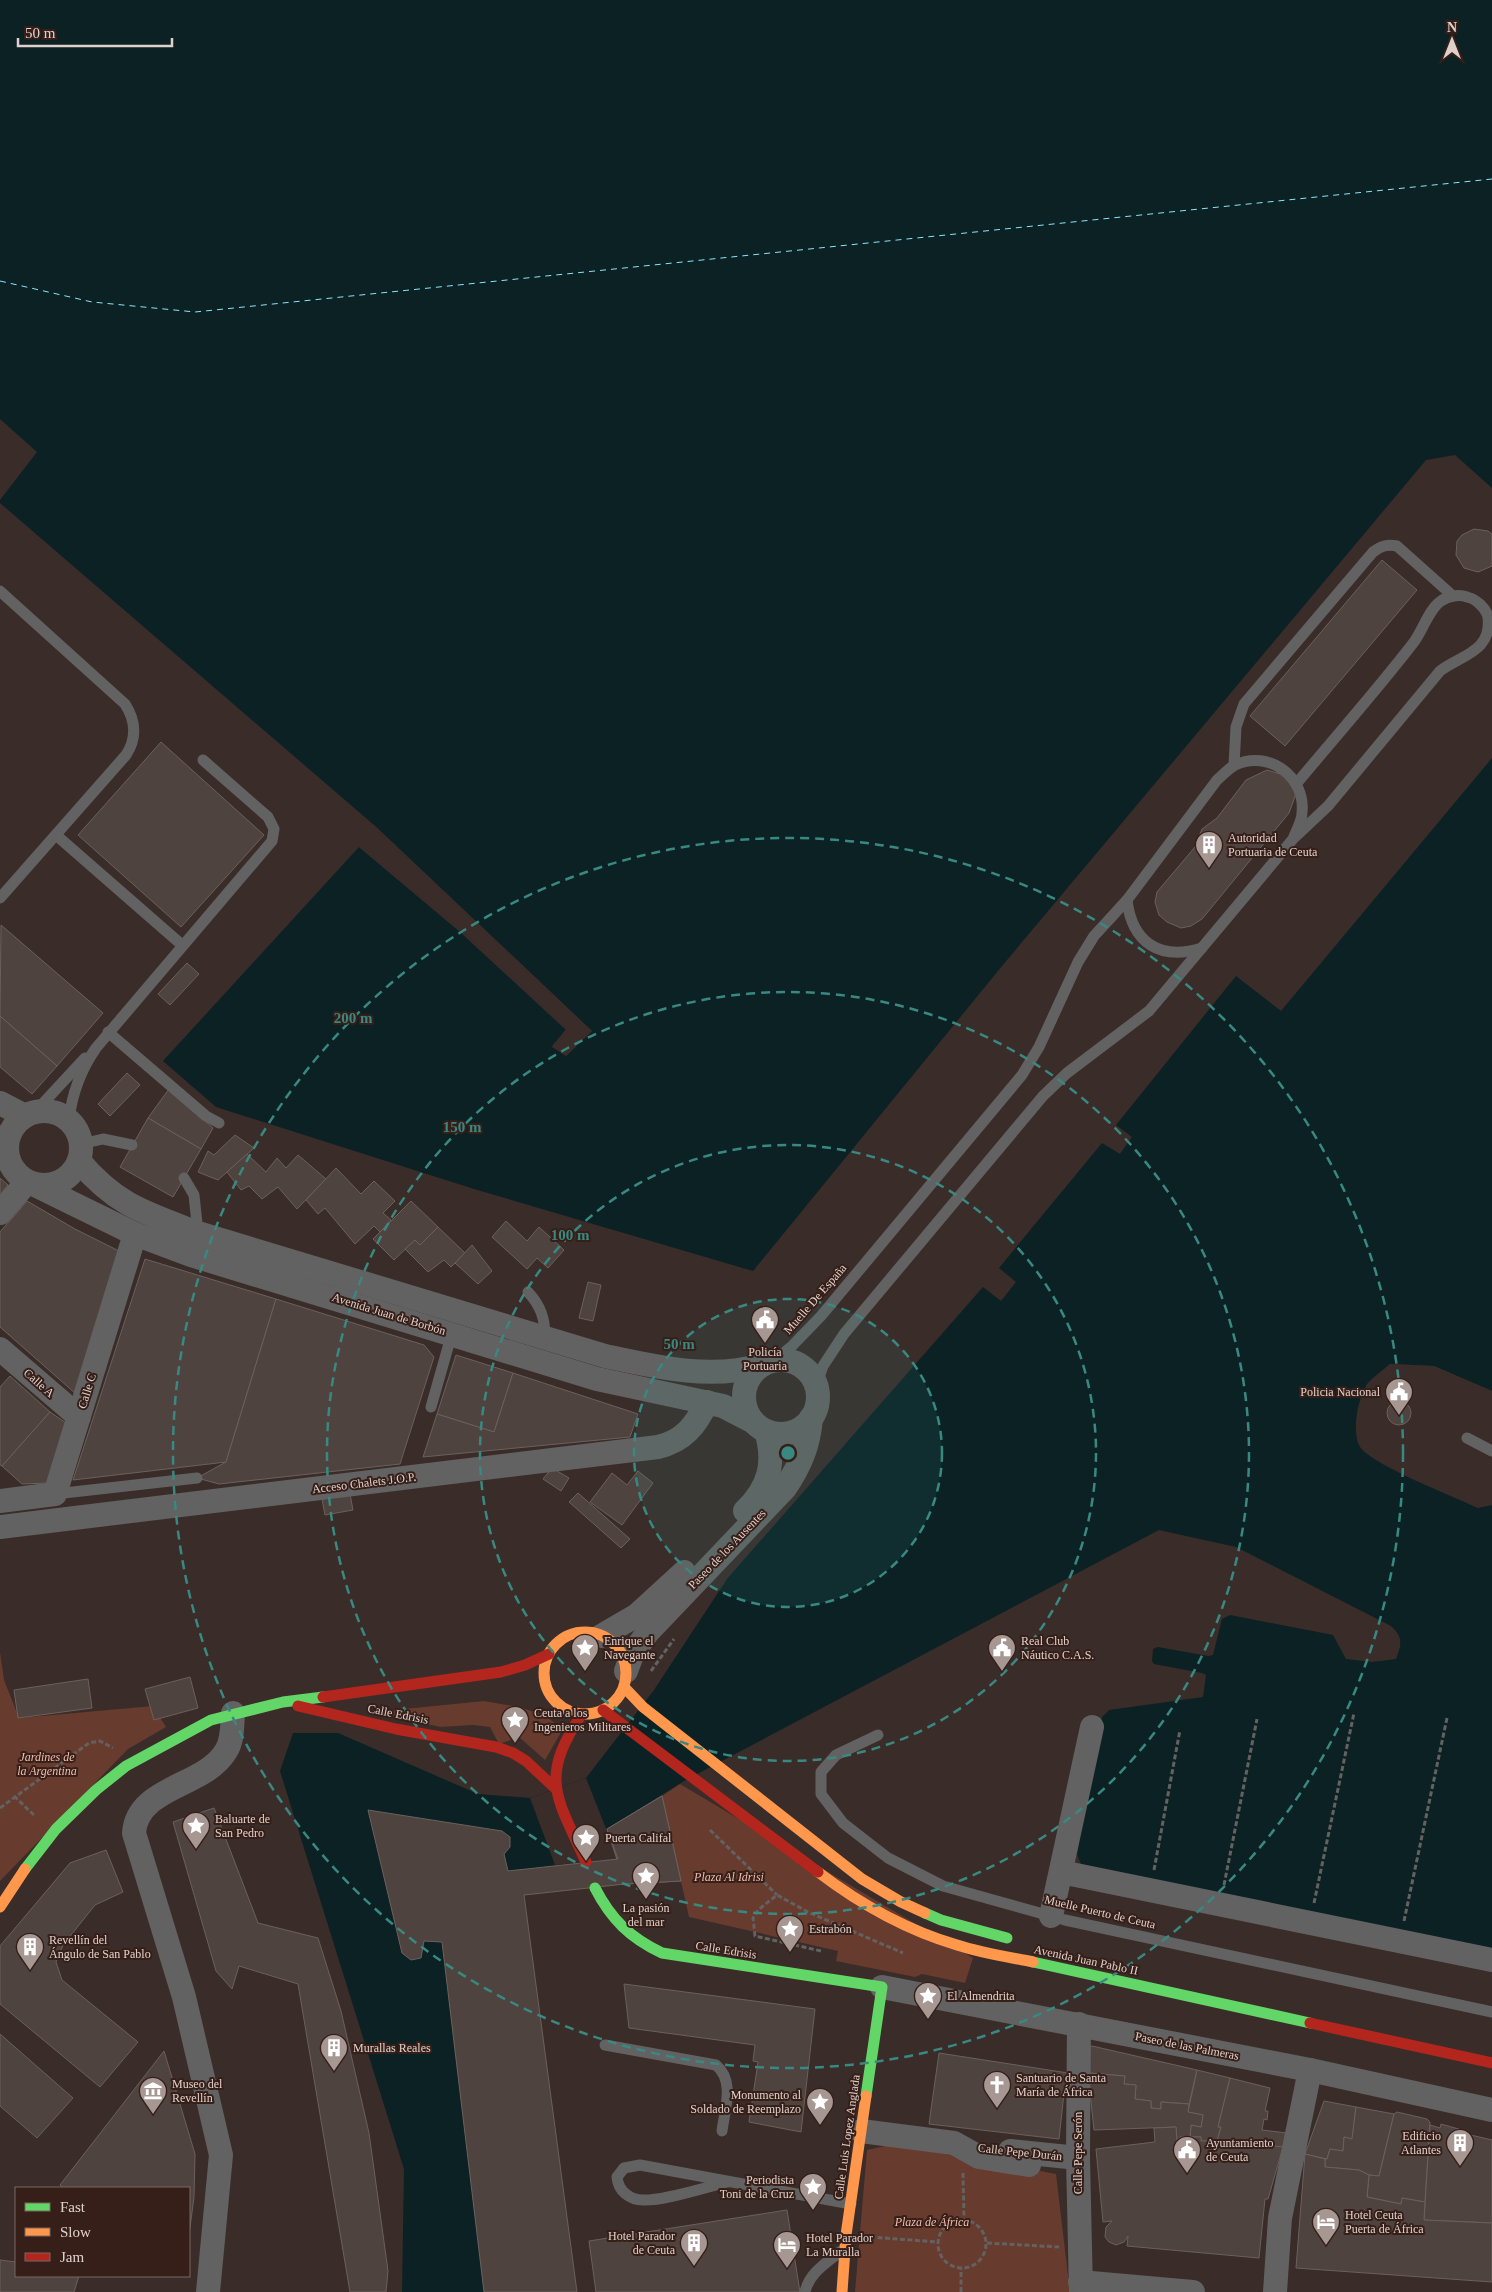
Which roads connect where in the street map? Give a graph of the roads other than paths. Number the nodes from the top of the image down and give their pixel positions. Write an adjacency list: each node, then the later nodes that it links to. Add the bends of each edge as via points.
1 (0, 592): 6 (lane, via 125,704 133,720 133,739 126,755)
2 (1453, 596): 4 (lane, via 1397,546 1380,546 1244,704 1236,727); 5 (lane, via 1440,601 1413,643); 7 (lane, via 1467,597 1479,603 1487,614 1490,628 1486,641 1476,652 1451,662 1440,671 1328,806)
3 (203, 760): 10 (lane, via 268,817 274,835)
4 (1234, 765): 5 (lane, via 1252,760 1269,762 1285,770); 9 (lane, Muelle De España, via 1217,780)
5 (1297, 783): 7 (lane, via 1302,815)
6 (56, 835): 8 (lane); 10 (lane)
7 (1293, 839): 11 (lane)
8 (0, 898)
9 (1127, 900): 11 (lane, via 1129,917 1137,933 1150,945 1167,952 1184,953); 30 (lane, Muelle De España, via 1085,949 1040,1047 1022,1075 806,1332)
10 (182, 945): 12 (lane)
11 (1202, 948): 31 (lane, via 1149,1011 1054,1084 832,1349)
12 (108, 1032): 13 (lane); 17 (lane, via 206,1116)
13 (96, 1048): 15 (lane); 16 (lane, via 76,1082)
14 (0, 1102): 15 (street)
15 (30, 1114): 16 (street, via 43,1110); 20 (street, via 18,1121 8,1136)
16 (69, 1120): 19 (street, via 79,1135)
17 (219, 1123)
18 (132, 1145): 19 (lane, via 103,1138)
19 (80, 1153): 22 (street, via 74,1171 65,1179 44,1186); 24 (street, Avenida Juan de Borbón, via 106,1190 121,1201)
20 (4, 1156): 22 (street, via 19,1176)
21 (184, 1178): 24 (lane, via 194,1194)
22 (30, 1183): 23 (street); 25 (street, Avenida Juan de Borbón)
23 (0, 1213)
24 (198, 1233): 28 (street, Avenida Juan de Borbón)
25 (134, 1234): 27 (street, Avenida Juan de Borbón, via 191,1255); 34 (street, Calle C)
26 (528, 1292): 28 (lane, via 538,1302)
27 (452, 1333): 32 (street, Avenida Juan de Borbón, via 597,1379); 33 (lane)
28 (546, 1338): 30 (street, Avenida Juan de Borbón, via 658,1368 719,1373 748,1370)
29 (2, 1355): 34 (street, Calle A)
30 (768, 1363): 31 (street, via 791,1362 806,1371); 36 (street, via 750,1376 744,1391 746,1412)
31 (816, 1385): 35 (street, via 817,1402)
32 (707, 1402): 36 (street, Avenida Juan de Borbón, via 738,1412); 42 (street, Acceso Chalets J.O.P., via 688,1432 658,1447)
33 (430, 1407)
34 (79, 1417): 40 (street, Calle C)
35 (811, 1418): 36 (street, via 804,1426 786,1434); 45 (street, Paseo de los Ausentes, via 809,1438 796,1472 785,1488 647,1633 632,1655)
36 (759, 1426): 43 (street, Paseo de los Ausentes, via 772,1460 766,1482 754,1502 652,1603)
37 (1467, 1438): 38 (lane)
38 (1492, 1450)
39 (197, 1478): 40 (lane)
40 (55, 1494): 41 (street)
41 (5, 1495)
42 (0, 1527)
43 (601, 1636): 44 (main road, via 572,1635); 45 (main road, via 617,1648)
44 (549, 1654): 46 (main road, via 501,1672); 49 (main road, via 544,1673 549,1693 563,1707)
45 (632, 1679): 47 (main road); 60 (main road, via 644,1707 862,1879 941,1920)
46 (283, 1702): 48 (main road); 52 (main road, Calle Edrisis, via 496,1747 526,1761)
47 (603, 1710): 49 (main road); 66 (main road, Avenida Juan Pablo II, via 848,1895 887,1919 924,1935 962,1947)
48 (233, 1713): 54 (main road, via 211,1720 126,1766 96,1790 51,1835); 78 (street, via 229,1745 220,1759 196,1777 149,1802 138,1815 134,1833 184,1997 221,2156)
49 (582, 1714): 52 (main road, Calle Edrisis, via 559,1756)
50 (1092, 1726): 55 (street)
51 (878, 1735): 59 (lane, Muelle Puerto de Ceuta, via 836,1755 821,1772 821,1794 843,1823 888,1858 943,1886)
52 (555, 1788): 53 (main road, Calle Edrisis)
53 (586, 1862)
54 (25, 1869): 57 (main road); 58 (main road)
55 (1061, 1872): 59 (street); 61 (street)
56 (595, 1888): 62 (main road, Calle Edrisis, via 605,1909 621,1928 640,1943 662,1953)
57 (0, 1894)
58 (0, 1907)
59 (1051, 1916): 63 (lane, Muelle Puerto de Ceuta)
60 (1014, 1940)
61 (1492, 1960)
62 (882, 1987): 64 (street, Paseo de las Palmeras); 70 (main road, Calle Luis Lopez Anglada)
63 (1492, 2012)
64 (1079, 2024): 67 (street, Paseo de las Palmeras); 72 (street, Calle Pepe Serón)
65 (605, 2045): 69 (lane, via 716,2065 728,2081)
66 (1492, 2063)
67 (1310, 2070): 68 (street, Paseo de las Palmeras); 82 (street, via 1280,2218)
68 (1492, 2110)
69 (722, 2131)
70 (862, 2131): 71 (street, Calle Pepe Durán); 75 (main road, Calle Luis Lopez Anglada)
71 (962, 2146): 72 (street, Calle Pepe Durán); 73 (street, Calle Pepe Durán, via 980,2157)
72 (1078, 2158): 77 (street, Calle Pepe Serón)
73 (1029, 2165)
74 (728, 2182): 74 (lane, via 640,2165 624,2168 617,2177 617,2183 625,2193 638,2200); 75 (lane)
75 (851, 2204): 76 (main road, Calle Luis Lopez Anglada)
76 (846, 2248): 79 (lane, via 813,2274); 80 (main road, Calle Luis Lopez Anglada)
77 (1081, 2287): 81 (street)
78 (208, 2292)
79 (805, 2292)
80 (842, 2292)
81 (1193, 2292)
82 (1275, 2292)

